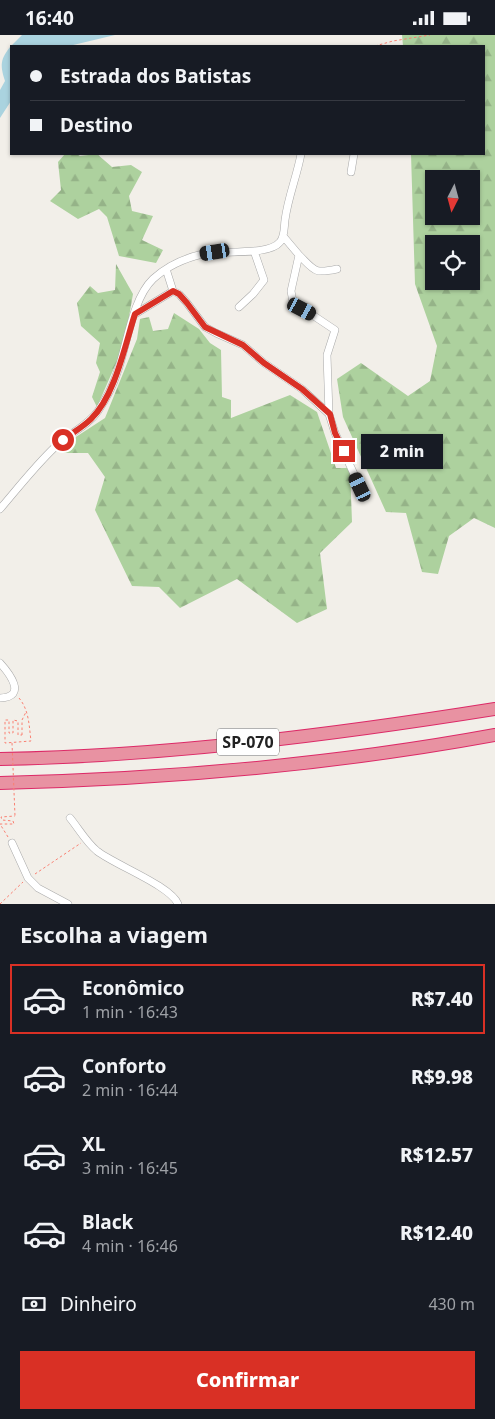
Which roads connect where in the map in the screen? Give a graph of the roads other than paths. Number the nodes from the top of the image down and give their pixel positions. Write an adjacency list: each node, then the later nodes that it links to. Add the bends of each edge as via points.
1 (301, 155): 4 (street)
2 (354, 155): 3 (street)
3 (351, 172)
4 (283, 237): 5 (street, via 276,245); 6 (street)
5 (254, 251): 7 (street, via 203,254); 10 (street, via 264,280)
6 (299, 255): 8 (street, via 317,271); 12 (street, via 293,302 334,330 326,355)
7 (166, 269): 9 (street); 11 (street, via 146,287)
8 (337, 269)
9 (173, 291): 11 (street); 12 (street, via 205,327 243,345)
10 (239, 307)
11 (135, 314): 14 (street, via 117,375 98,411 43,458)
12 (330, 414): 13 (street, via 335,433)
13 (360, 487)
14 (0, 509)
15 (0, 663): 16 (street, via 12,680 14,692 9,697)
16 (0, 698)
17 (495, 709): 19 (highway, SP-070, via 280,739 139,752)
18 (495, 735): 20 (highway, SP-070, via 247,769)
19 (0, 759)
20 (0, 783)
21 (70, 817): 24 (street, via 105,857 170,895)
22 (12, 843): 23 (street, via 28,878 38,888)
23 (68, 904)
24 (178, 904)

